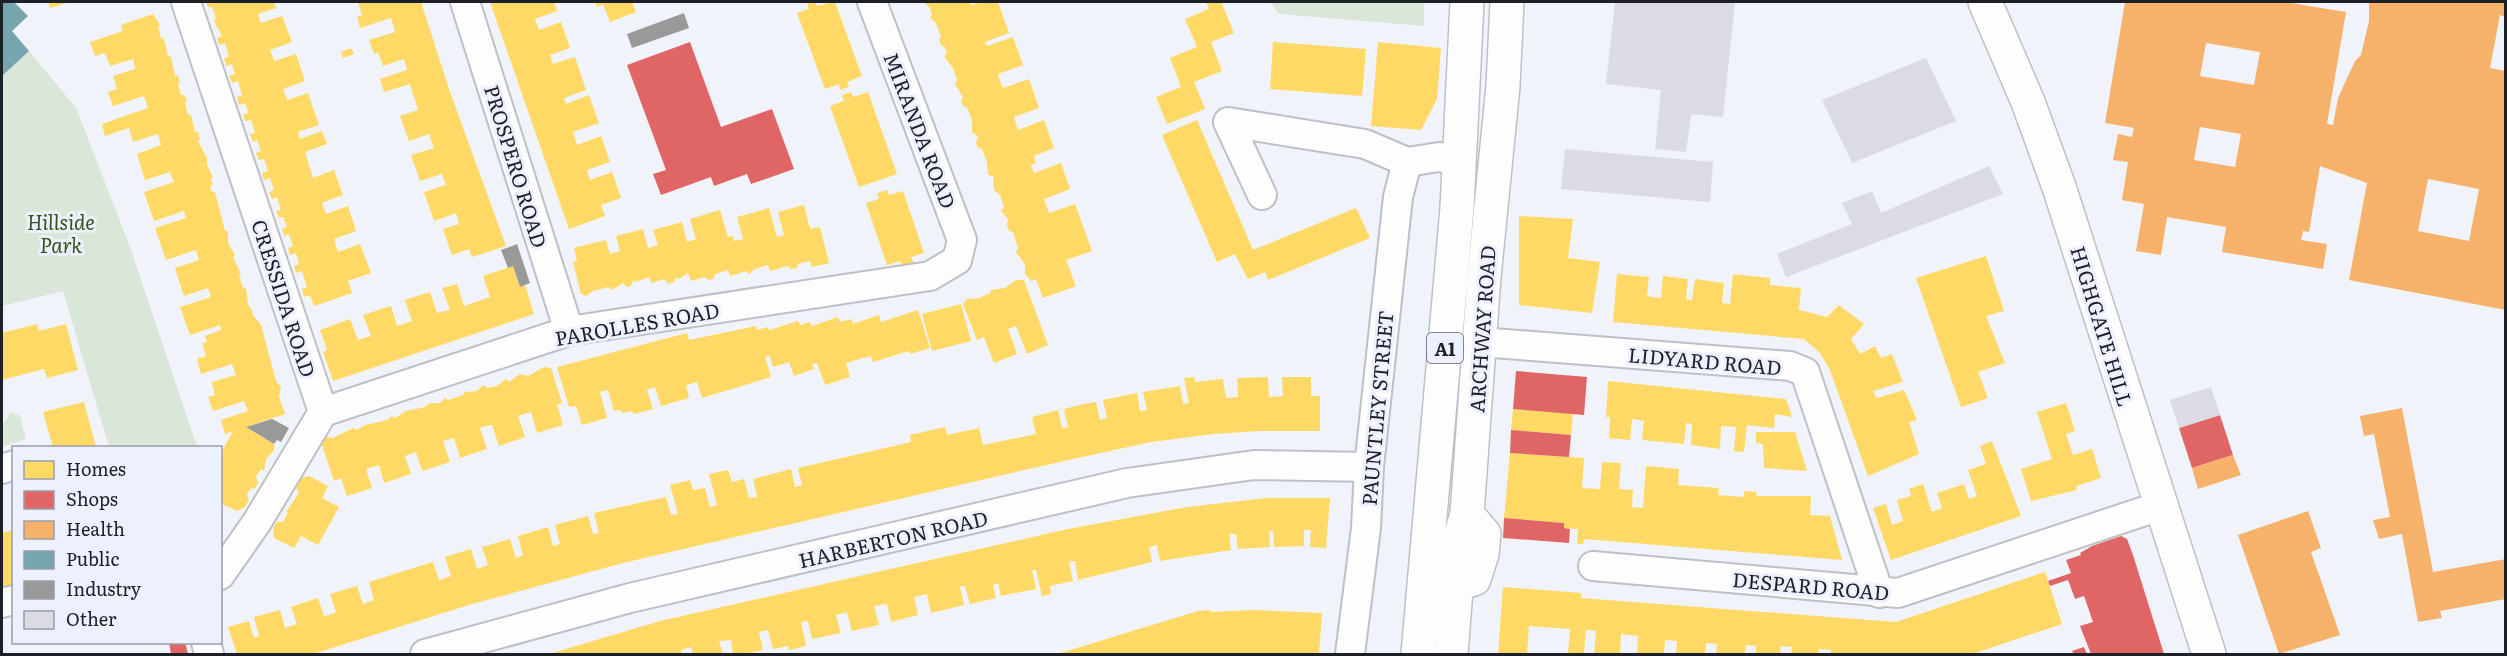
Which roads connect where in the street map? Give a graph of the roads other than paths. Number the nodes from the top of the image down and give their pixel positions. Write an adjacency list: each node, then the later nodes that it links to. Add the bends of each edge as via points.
1 (186, 2): 13 (street, CRESSIDA ROAD)
2 (465, 2): 11 (street, PROSPERO ROAD)
3 (872, 2): 10 (street, MIRANDA ROAD, via 962,240)
4 (1467, 2): 7 (main road, ARCHWAY ROAD / A1)
5 (1507, 2): 12 (main road, ARCHWAY ROAD / A1)
6 (1985, 2): 15 (main road, HIGHGATE HILL, via 2060,187)
7 (1459, 161): 8 (street, via 1439,157); 18 (main road, ARCHWAY ROAD / A1)
8 (1407, 162): 9 (street, via 1365,144 1228,122); 14 (street, PAUNTLEY STREET, via 1398,196)
9 (1262, 195)
10 (957, 260): 11 (street, PAROLLES ROAD, via 930,276)
11 (569, 331): 13 (street, PAROLLES ROAD)
12 (1480, 342): 18 (main road, ARCHWAY ROAD / A1, via 1467,514 1484,534 1482,554 1474,579); 19 (street, LIDYARD ROAD, via 1790,366 1805,372)
13 (323, 412): 17 (street)
14 (1369, 467): 20 (street, HARBERTON ROAD, via 1254,465 1127,483 630,598); 21 (street, PAUNTLEY STREET, via 1366,528)
15 (2160, 506): 19 (street, DESPARD ROAD, via 1898,593); 24 (main road, HIGHGATE HILL)
16 (1593, 566): 19 (street, DESPARD ROAD)
17 (222, 572)
18 (1440, 584): 22 (main road, ARCHWAY ROAD / A1); 23 (main road, ARCHWAY ROAD / A1)
19 (1879, 593)
20 (425, 654)
21 (1350, 654)
22 (1418, 654)
23 (1451, 654)
24 (2209, 654)

